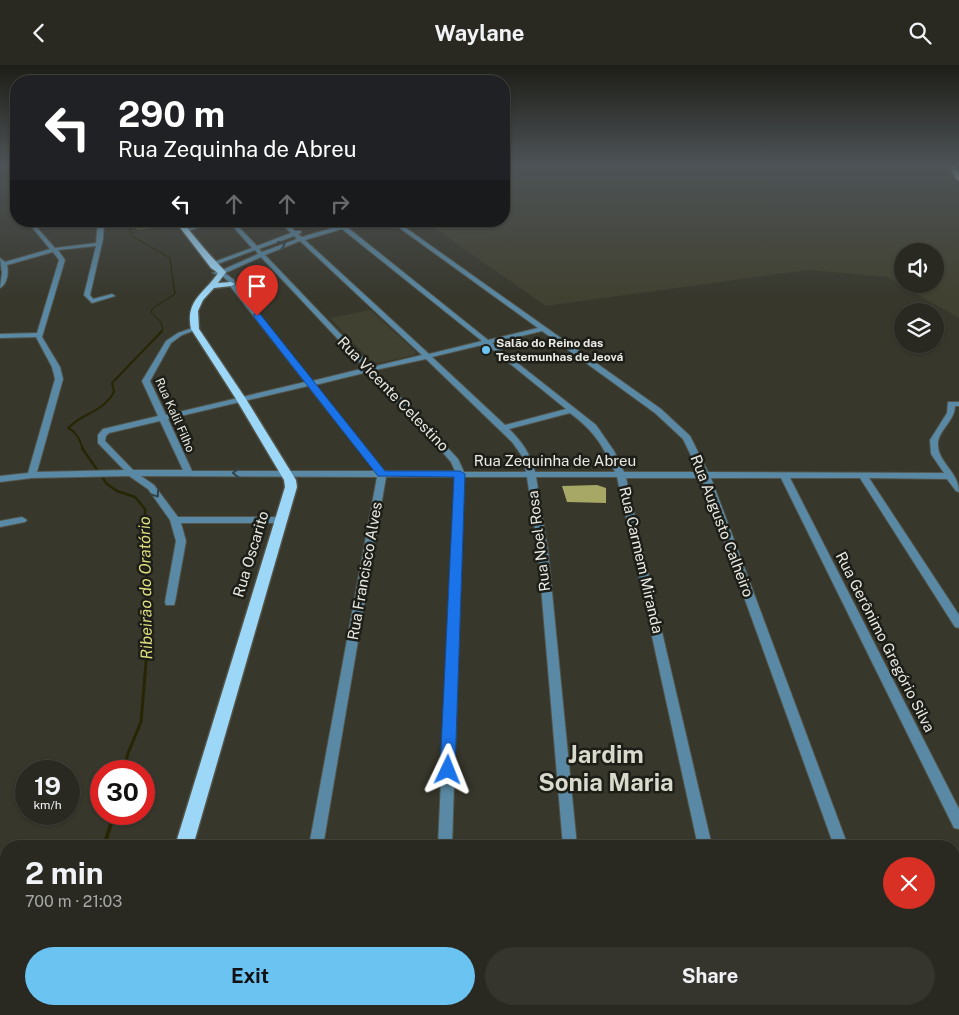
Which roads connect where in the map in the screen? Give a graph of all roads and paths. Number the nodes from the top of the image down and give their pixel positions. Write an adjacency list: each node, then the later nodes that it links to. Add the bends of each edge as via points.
1 (33, 227): 13 (street)
2 (100, 227): 12 (street)
3 (183, 227): 10 (main road)
4 (196, 227): 10 (street)
5 (236, 227): 14 (street, Rua Vicente Celestino)
6 (287, 227): 11 (street, Rua Noel Rosa)
7 (327, 227): 11 (street)
8 (345, 227): 26 (street, Rua Carmem Miranda)
9 (400, 227): 23 (street, Rua Augusto Calheiro)
10 (185, 230): 16 (main road)
11 (297, 236): 14 (street); 27 (street, Rua Noel Rosa)
12 (98, 244): 13 (street); 21 (street, via 87,295 92,301)
13 (52, 249): 15 (street); 24 (street, via 62,260)
14 (258, 250): 16 (street); 16 (street, via 226,261); 28 (street, Rua Vicente Celestino)
15 (2, 267): 18 (street)
16 (216, 270): 17 (street); 19 (main road); 20 (main road)
17 (232, 284): 19 (main road); 29 (street)
18 (0, 286)
19 (212, 286): 20 (main road)
20 (203, 295): 22 (main road, via 192,314)
21 (112, 296)
22 (195, 329): 30 (main road, Rua Oscarito); 33 (street, Rua Kalil Filho, via 168,343 146,379)
23 (542, 329): 26 (street); 43 (street, Rua Augusto Calheiro, via 674,425 687,438)
24 (39, 335): 25 (street); 41 (street, via 56,367 58,379)
25 (0, 336)
26 (487, 341): 27 (street); 32 (street, Rua Carmem Miranda)
27 (427, 355): 28 (street); 34 (street, Rua Noel Rosa)
28 (368, 368): 29 (street); 39 (street, Rua Vicente Celestino, via 451,456)
29 (308, 383): 30 (street); 38 (street)
30 (241, 399): 33 (street); 37 (main road, Rua Oscarito)
31 (955, 407): 46 (street, via 934,440 936,454)
32 (571, 409): 34 (street); 42 (street, Rua Carmem Miranda, via 597,432)
33 (163, 417): 35 (street, via 108,430 102,435 101,441); 36 (street, Rua Kalil Filho)
34 (504, 428): 40 (street, Rua Noel Rosa, via 522,449)
35 (131, 473): 36 (street, Rua Zequinha de Abreu); 41 (street, Rua Zequinha de Abreu); 50 (street, one-way to 50, via 151,487)
36 (189, 473): 37 (street, Rua Zequinha de Abreu, one-way to 36)
37 (285, 474): 38 (street, Rua Zequinha de Abreu); 51 (main road, Rua Oscarito, via 291,487)
38 (382, 474): 39 (street, Rua Zequinha de Abreu); 57 (street, Rua Francisco Alves)
39 (460, 474): 40 (street, Rua Zequinha de Abreu); 58 (street)
40 (531, 474): 42 (street, Rua Zequinha de Abreu); 59 (street, Rua Noel Rosa, via 543,551)
41 (31, 475): 47 (street, Rua Zequinha de Abreu)
42 (621, 475): 43 (street, Rua Zequinha de Abreu); 60 (street, Rua Carmem Miranda)
43 (705, 475): 44 (street, Rua Zequinha de Abreu); 61 (street, Rua Augusto Calheiro)
44 (784, 475): 45 (street, Rua Zequinha de Abreu); 55 (street, Rua Gerônimo Gregório Silva)
45 (863, 475): 46 (street, Rua Zequinha de Abreu); 54 (street)
46 (949, 476): 48 (street)
47 (0, 479)
48 (959, 489)
49 (22, 520): 52 (street)
50 (175, 520): 51 (street); 53 (street, via 181,541)
51 (282, 520): 56 (main road, Rua Oscarito)
52 (0, 524)
53 (170, 601)
54 (959, 624)
55 (959, 823)
56 (186, 840)
57 (317, 840)
58 (445, 840)
59 (569, 840)
60 (704, 840)
61 (840, 840)

